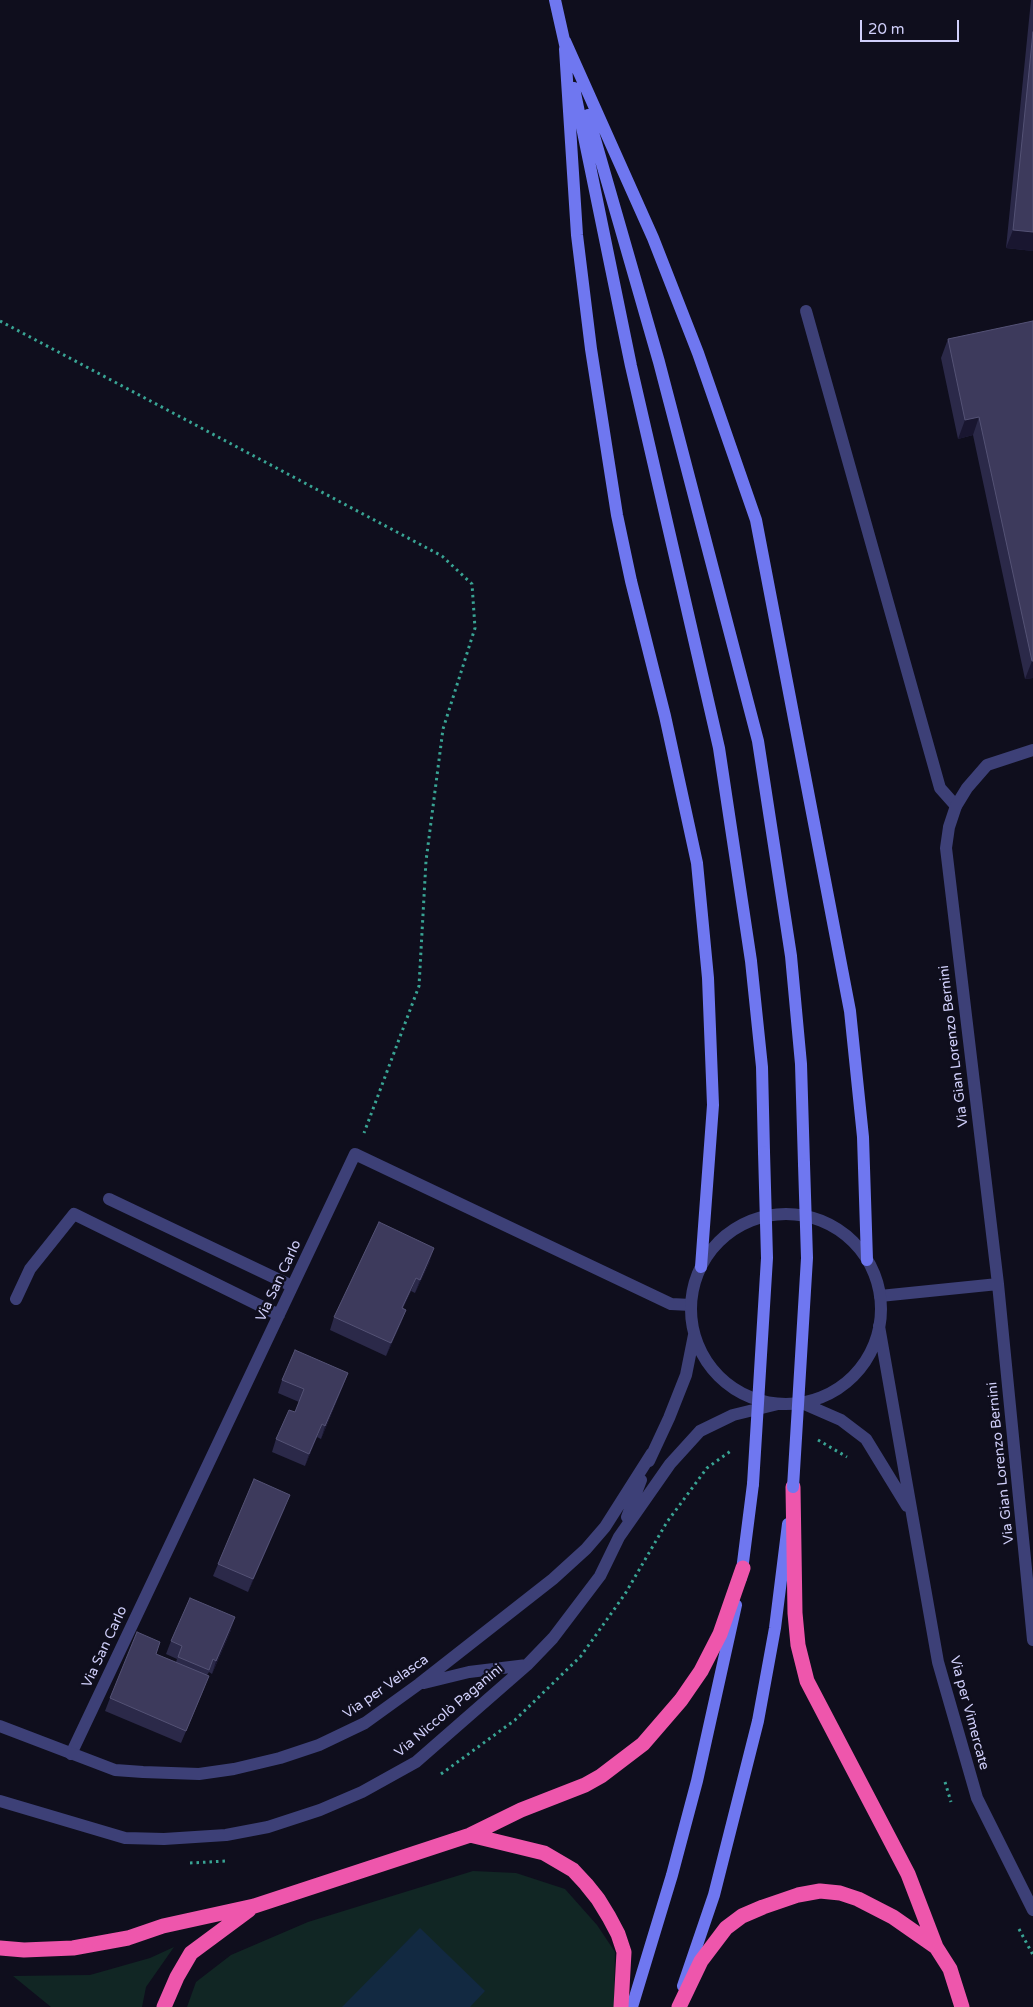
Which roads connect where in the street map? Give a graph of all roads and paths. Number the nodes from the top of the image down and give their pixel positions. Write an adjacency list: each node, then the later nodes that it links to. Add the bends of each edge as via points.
1 (555, 0): 2 (main road)
2 (565, 41): 9 (main road, via 653,238 698,353 756,520 850,1011 863,1137); 10 (main road, via 577,235 617,515 697,863 708,978 713,1105); 25 (main road, bridge, via 659,362 758,741 791,956 801,1064 807,1258); 28 (main road, bridge, via 632,366 719,748 751,961 762,1067 767,1258 754,1484)
3 (806, 311): 6 (street, via 940,788)
4 (0, 321): 7 (path, via 442,556 472,584 475,628 443,729 426,861 418,986)
5 (1033, 750): 6 (street, Via Gian Lorenzo Bernini, via 987,765)
6 (956, 806): 11 (street, Via Gian Lorenzo Bernini, via 946,848)
7 (356, 1154): 12 (street, Via San Carlo); 15 (street, via 671,1304)
8 (109, 1199): 12 (street)
9 (867, 1260): 10 (street, via 848,1238 824,1222 796,1214 767,1216 740,1226 717,1243); 13 (street)
10 (701, 1267): 15 (street)
11 (998, 1284): 13 (street); 29 (street, Via Gian Lorenzo Bernini)
12 (292, 1286): 16 (street, Via San Carlo)
13 (880, 1296): 17 (street)
14 (16, 1299): 16 (street, via 30,1269 74,1214)
15 (691, 1305): 18 (street)
16 (279, 1315): 33 (street, Via San Carlo)
17 (879, 1326): 19 (street, via 870,1353 853,1377 830,1394); 26 (street, Via per Vimercate)
18 (694, 1335): 20 (street, via 706,1361 725,1383 750,1398); 23 (street, Via per Velasca, via 686,1375)
19 (802, 1403): 20 (street); 26 (street, Via per Vimercate, via 841,1420 866,1439)
20 (778, 1404): 27 (street, Via Niccolò Paganini, via 734,1414 700,1431 670,1464)
21 (810, 1437): 24 (path, via 824,1442)
22 (734, 1449): 34 (path, via 707,1468 667,1522 625,1594 581,1656 515,1720)
23 (652, 1453): 27 (street, Via per Velasca); 31 (street, Via per Velasca, via 605,1527 586,1549 553,1579)
24 (853, 1464)
25 (793, 1487): 44 (highway, via 795,1613 807,1681 908,1874); 50 (main road, via 775,1628 758,1720 714,1895)
26 (911, 1513): 42 (street, Via per Vimercate, via 938,1662 977,1798)
27 (619, 1537): 30 (street, Via Niccolò Paganini, via 600,1576 581,1603 554,1638)
28 (743, 1568): 38 (highway, via 720,1634 701,1671 643,1744 585,1785 520,1810); 49 (main road, via 697,1782)
29 (1033, 1640)
30 (527, 1665): 31 (street, via 469,1672); 36 (street, Via Niccolò Paganini, via 416,1762 362,1792 268,1827 226,1835 125,1838)
31 (419, 1684): 33 (street, Via per Velasca, via 349,1732 280,1758 234,1770 199,1774 115,1770)
32 (0, 1726): 33 (street, Via per Velasca)
33 (71, 1754)
34 (436, 1778)
35 (945, 1779): 37 (path)
36 (0, 1801)
37 (954, 1806)
38 (470, 1835): 41 (highway); 48 (highway, via 544,1853 573,1870 586,1884 609,1917 624,1952)
39 (229, 1860): 40 (path)
40 (185, 1863)
41 (254, 1906): 45 (highway, via 163,1926 128,1938 73,1948); 47 (highway, via 191,1953)
42 (1033, 1910)
43 (1015, 1922): 46 (path)
44 (936, 1947): 51 (highway, via 893,1916 858,1899 820,1891 798,1895 742,1916 726,1928 701,1962); 52 (highway, via 950,1969)
45 (0, 1948)
46 (1033, 1955)
47 (164, 2007)
48 (621, 2007)
49 (632, 2007)
50 (675, 2007)
51 (679, 2007)
52 (962, 2007)

